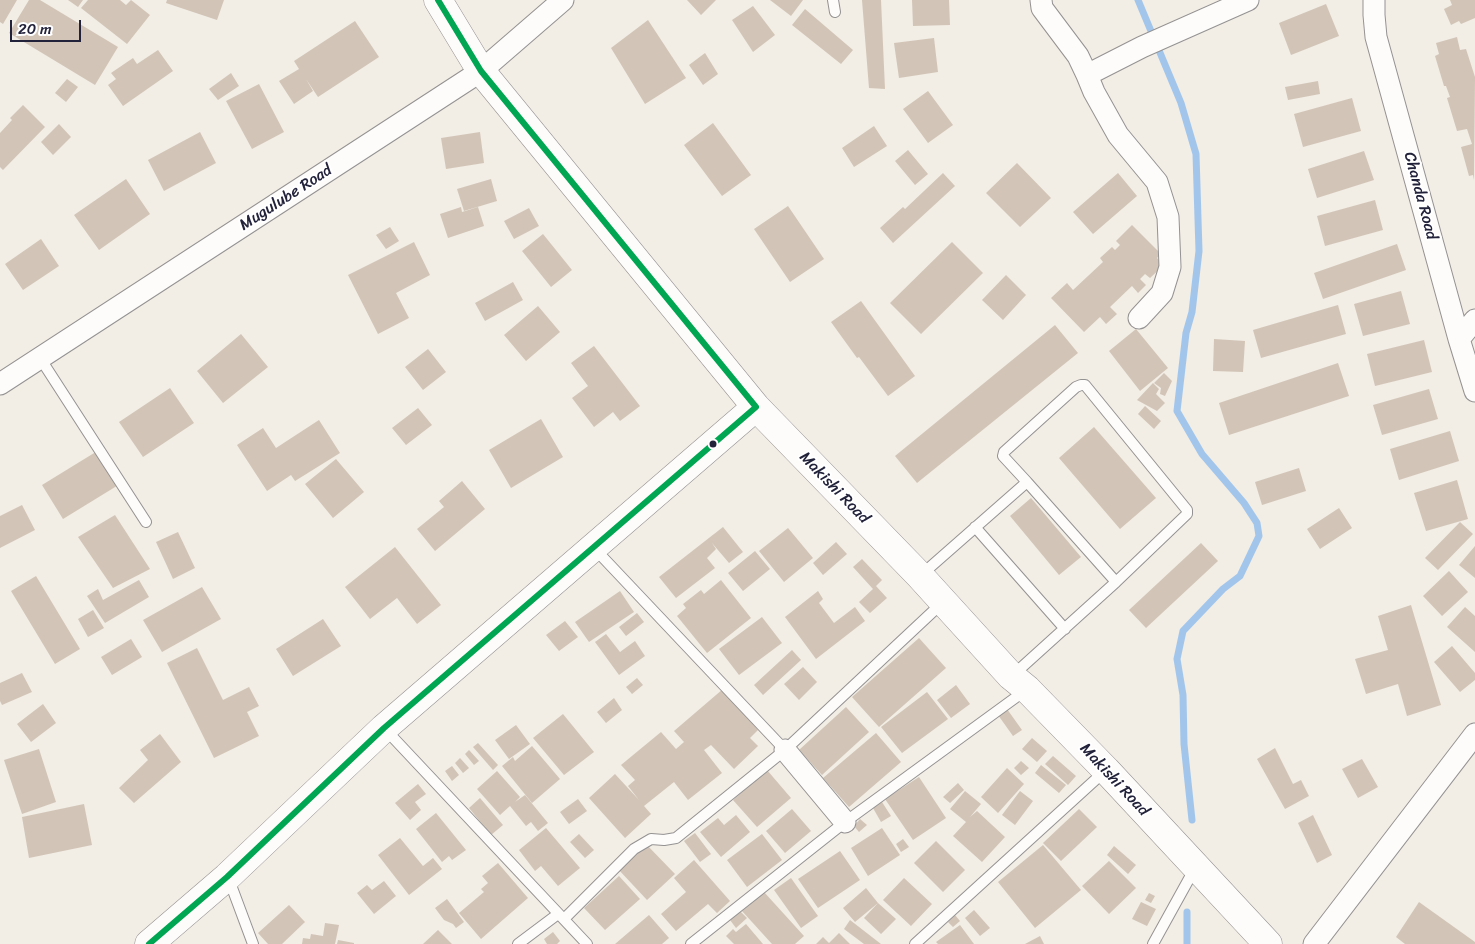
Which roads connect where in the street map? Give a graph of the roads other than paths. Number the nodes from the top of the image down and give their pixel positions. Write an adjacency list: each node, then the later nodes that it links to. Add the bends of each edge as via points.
1 (438, 0): 8 (main road, Makishi Road)
2 (563, 0): 8 (street, Mugulube Road)
3 (833, 0): 7 (lane)
4 (1041, 0): 9 (street, via 1042,8 1078,56)
5 (1248, 0): 9 (street)
6 (1374, 0): 12 (street, Chanda Road, via 1376,37)
7 (835, 12)
8 (481, 71): 13 (street, Mugulube Road); 16 (main road, Makishi Road)
9 (1087, 75): 10 (street, via 1118,135 1157,182 1168,217 1170,267 1162,293)
10 (1139, 318)
11 (1475, 320): 12 (street)
12 (1459, 339): 15 (street, Chanda Road)
13 (40, 358): 14 (street, Mugulube Road); 18 (lane)
14 (0, 384)
15 (1475, 391)
16 (756, 407): 20 (main road); 21 (main road, Makishi Road)
17 (1028, 482): 19 (lane); 22 (lane); 22 (lane, via 1003,456 1004,452 1076,386 1085,385 1187,512)
18 (146, 522)
19 (975, 527): 21 (lane); 24 (lane)
20 (593, 547): 26 (main road); 28 (lane)
21 (920, 576): 23 (main road, Makishi Road)
22 (1116, 582): 24 (lane)
23 (943, 602): 25 (main road, Makishi Road); 28 (lane)
24 (1064, 629): 25 (lane)
25 (1019, 683): 29 (main road, Makishi Road); 30 (lane)
26 (384, 728): 32 (main road); 33 (lane)
27 (1475, 734): 42 (street)
28 (785, 750): 30 (street); 33 (lane, via 676,838 651,839 634,849)
29 (1106, 770): 31 (main road, Makishi Road); 39 (lane)
30 (845, 822): 38 (lane)
31 (1196, 867): 40 (lane); 41 (main road, Makishi Road)
32 (227, 876): 34 (main road); 35 (lane)
33 (561, 916): 36 (lane); 37 (lane)
34 (149, 944)
35 (253, 944)
36 (518, 944)
37 (587, 944)
38 (691, 944)
39 (915, 944)
40 (1153, 944)
41 (1268, 944)
42 (1314, 944)

